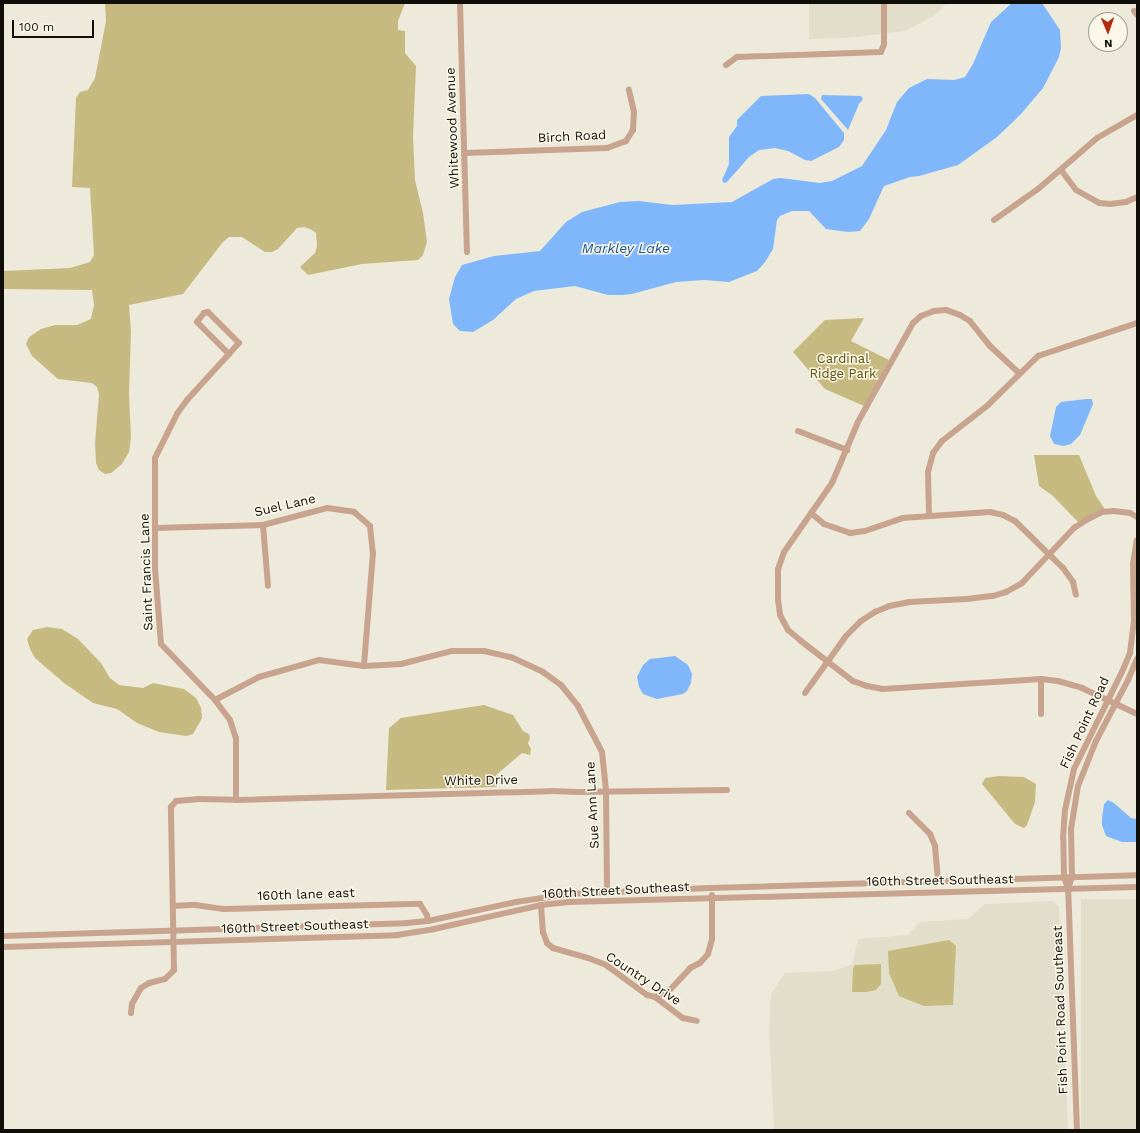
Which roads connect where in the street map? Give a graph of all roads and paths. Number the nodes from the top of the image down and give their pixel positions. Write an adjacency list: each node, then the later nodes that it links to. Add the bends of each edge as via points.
1 (460, 3): 6 (street, Whitewood Avenue)
2 (884, 3): 3 (street, via 882,52 737,57)
3 (726, 65)
4 (630, 90): 6 (street, Birch Road, via 634,112 633,130 626,141 607,148)
5 (1137, 115): 7 (street, via 1097,138)
6 (465, 153): 10 (street, Whitewood Avenue)
7 (1061, 170): 8 (street, via 1076,190 1099,203 1126,202); 9 (street)
8 (1137, 197)
9 (994, 220)
10 (467, 252)
11 (1137, 323): 13 (street, via 1052,350 1038,356)
12 (229, 354): 12 (street, Saint Francis Lane, via 198,322 204,313 208,312 239,343); 20 (street, Saint Francis Lane, via 177,414 155,458)
13 (1019, 373): 15 (street, via 990,346 970,320 946,310 921,316 903,338 858,422); 17 (street, via 988,405 942,441 933,453 928,472)
14 (798, 431): 15 (street)
15 (847, 450): 16 (street, via 832,483)
16 (811, 513): 17 (street, via 824,524 850,533 865,531 902,518); 27 (street, via 784,552 778,569 778,600 780,615 788,630)
17 (929, 516): 22 (street, via 990,512 1003,515 1015,521)
18 (1137, 517): 22 (street, via 1114,511 1102,512 1074,528)
19 (263, 525): 20 (street, Suel Lane); 24 (street); 28 (street, Suel Lane, via 328,508 354,512 370,526 373,553)
20 (155, 528): 31 (street, Saint Francis Lane, via 155,568 161,644)
21 (1137, 540): 23 (street, Fish Point Road, via 1134,552)
22 (1048, 554): 25 (street, via 1073,582); 27 (street, via 1022,583 1006,592 974,598 910,602 875,612 861,621)
23 (1135, 579): 32 (street, Fish Point Road, via 1130,653)
24 (268, 586)
25 (1076, 595)
26 (1137, 659): 33 (street, Fish Point Road)
27 (826, 661): 29 (street, via 853,681 883,689); 30 (street)
28 (364, 666): 31 (street, Sue Ann Lane, via 319,660 259,677); 37 (street, Sue Ann Lane, via 401,664 452,651 484,651 511,656 543,672 561,685 587,722 602,752)
29 (1041, 679): 32 (street, via 1082,688); 34 (street)
30 (805, 693)
31 (215, 700): 38 (street, Saint Francis Lane, via 230,720 236,738)
32 (1108, 700): 33 (street); 41 (street, Fish Point Road, via 1074,769 1069,788 1063,838)
33 (1117, 703): 35 (street); 42 (street, Fish Point Road, via 1096,741 1078,786 1071,830)
34 (1041, 714)
35 (1137, 714)
36 (727, 790): 37 (street, White Drive)
37 (606, 791): 38 (street, White Drive); 47 (street, Sue Ann Lane)
38 (236, 800): 50 (street, via 197,798 176,801 171,807)
39 (909, 813): 43 (street, via 930,834 935,846)
40 (1137, 875): 42 (street, 160th Street Southeast)
41 (1064, 877): 42 (street, 160th Street Southeast); 43 (street, 160th Street Southeast); 46 (street, Fish Point Road)
42 (1072, 877): 46 (street, Fish Point Road)
43 (938, 881): 45 (street, 160th Street Southeast)
44 (1137, 886): 46 (street, 160th Street Southeast)
45 (710, 888): 47 (street, 160th Street Southeast); 48 (street)
46 (1068, 889): 48 (street, 160th Street Southeast); 59 (street, Fish Point Road Southeast)
47 (607, 892): 51 (street, 160th Street Southeast, via 541,897)
48 (712, 897): 49 (street, 160th Street Southeast); 56 (street, via 712,939 708,954 700,963 690,968 668,992)
49 (541, 905): 54 (street, 160th Street Southeast, via 404,934); 56 (street, Country Drive, via 543,932 547,943 553,948 606,965 647,995)
50 (173, 906): 51 (street, 160th lane east, via 195,905 223,909 420,904); 52 (street)
51 (428, 921): 52 (street, 160th Street Southeast)
52 (174, 930): 53 (street, 160th Street Southeast); 54 (street)
53 (3, 936)
54 (174, 942): 55 (street, 160th Street Southeast); 57 (street, via 174,970 165,979 141,988 132,1004)
55 (3, 947)
56 (655, 997): 58 (street, Country Drive, via 683,1018)
57 (131, 1013)
58 (697, 1021)
59 (1077, 1130)

